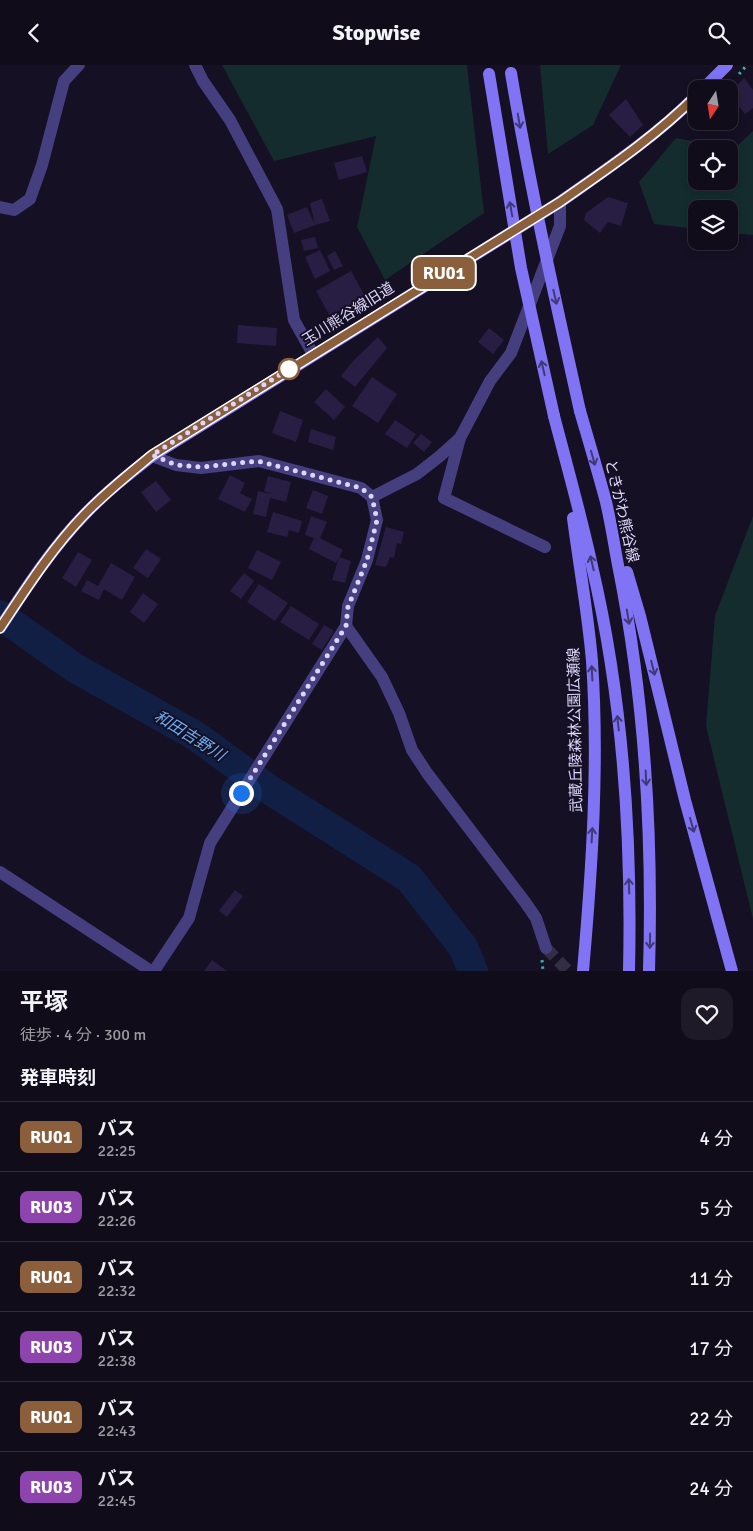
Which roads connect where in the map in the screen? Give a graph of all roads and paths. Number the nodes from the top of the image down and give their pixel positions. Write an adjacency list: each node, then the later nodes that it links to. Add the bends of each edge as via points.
1 (79, 65): 9 (street, via 64,81 30,199 14,211)
2 (195, 65): 10 (street, via 230,120 277,209 294,319)
3 (727, 65): 6 (main road)
4 (489, 69): 13 (main road, one-way to 4, bridge, via 522,268)
5 (510, 69): 15 (main road, ときがわ熊谷線, one-way to 15, bridge, via 544,253 580,411)
6 (712, 80)
7 (688, 104): 8 (main road, 玉川熊谷線旧道, via 625,157)
8 (560, 202): 10 (main road, 玉川熊谷線旧道); 11 (street, via 560,226 512,353 490,381)
9 (0, 207)
10 (313, 354): 12 (main road, 玉川熊谷線旧道)
11 (460, 438): 14 (street, via 416,474); 16 (street, via 444,498)
12 (152, 455): 14 (street, via 176,465 201,467 258,461 361,488); 18 (main road, 玉川熊谷線旧道, via 85,514 57,546)
13 (565, 459): 21 (main road, one-way to 13, via 626,820 617,708 592,567); 24 (main road, 武蔵丘陵森林公園広瀬線, one-way to 13, via 595,756 592,659)
14 (372, 497): 17 (street, via 377,520 367,560 348,607)
15 (606, 503): 22 (main road, ときがわ熊谷線, one-way to 22, via 624,591 641,717 648,817); 25 (main road, one-way to 25, via 640,616 685,800)
16 (545, 547)
17 (346, 626): 20 (street, via 382,677 412,750 526,902 536,918); 23 (street, via 210,843 189,918)
18 (0, 628)
19 (0, 872): 23 (street)
20 (546, 948)
21 (629, 970)
22 (649, 970)
23 (152, 971)
24 (583, 971)
25 (732, 971)

